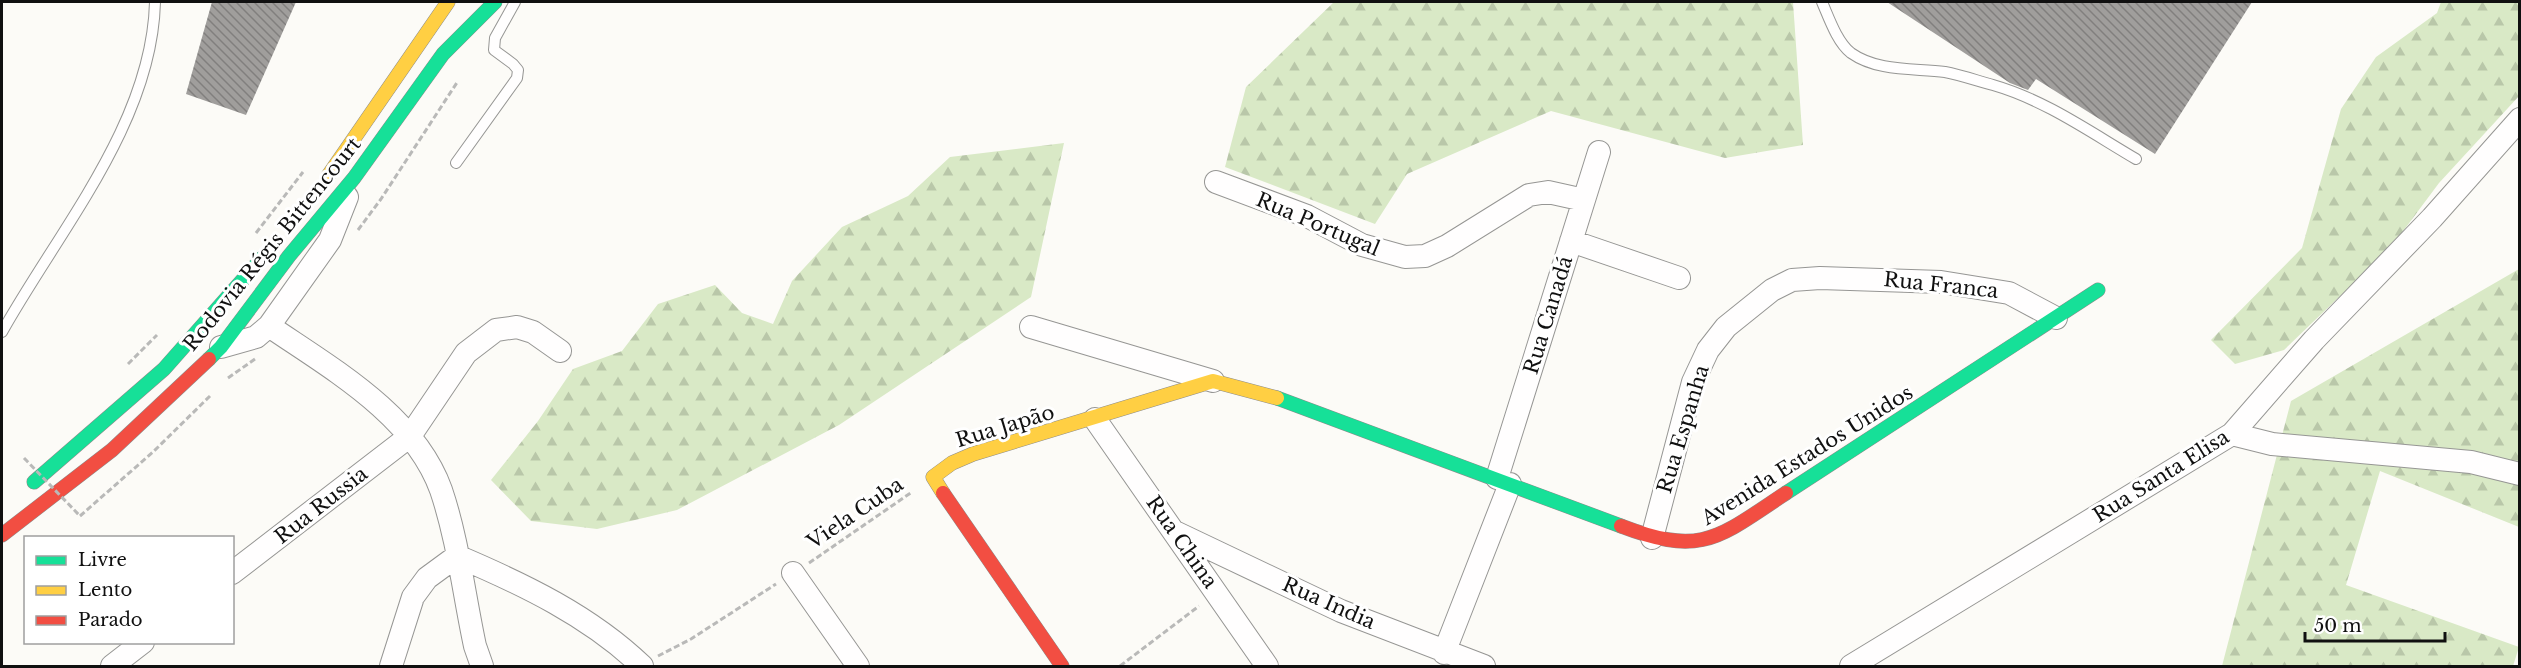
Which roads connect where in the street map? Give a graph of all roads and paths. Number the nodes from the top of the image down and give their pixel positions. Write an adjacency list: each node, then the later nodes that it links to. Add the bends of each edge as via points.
1 (155, 2): 24 (lane, via 148,53 128,118)
2 (448, 2): 13 (main road, Rodovia Régis Bittencourt)
3 (495, 2): 11 (main road, Rodovia Régis Bittencourt, via 443,54)
4 (515, 2): 10 (lane, via 495,38 494,50 513,63 518,70 517,78)
5 (1822, 2): 9 (lane, via 1850,52 1870,63 1910,71 1945,72 1996,86 2044,105)
6 (458, 81): 15 (path)
7 (2520, 119): 33 (street, Rua Santa Elisa)
8 (1599, 153): 14 (street, Rua Canadá)
9 (2136, 159)
10 (456, 163)
11 (354, 178): 23 (street, via 330,240); 26 (main road, Rodovia Régis Bittencourt)
12 (1216, 182): 14 (street, Rua Portugal, via 1307,216 1362,245 1405,257 1425,256 1447,246 1529,195 1548,192)
13 (317, 191)
14 (1584, 200): 16 (street, Rua Canadá)
15 (354, 235)
16 (1571, 241): 18 (street); 38 (street, Rua Canadá)
17 (275, 244): 39 (main road, Rodovia Régis Bittencourt, via 164,369)
18 (1678, 278)
19 (1820, 278): 21 (street, Rua Franca, via 1917,280 2008,293); 42 (street, Rua Espanha, via 1792,280 1772,290 1726,327 1708,350 1693,382)
20 (2098, 290): 21 (main road, Avenida Estados Unidos)
21 (2056, 318): 42 (main road, Avenida Estados Unidos, via 1722,535 1701,543 1678,545)
22 (1031, 327): 30 (street)
23 (274, 330): 26 (street); 29 (path, via 261,356); 34 (street, via 320,361)
24 (2, 332)
25 (159, 333): 28 (path)
26 (221, 347): 41 (main road, Rodovia Régis Bittencourt, via 112,450)
27 (560, 351): 34 (street, Rua Russia, via 533,332 517,327 496,330 466,353)
28 (128, 364)
29 (227, 378)
30 (1213, 381): 32 (main road, Rua Japão); 38 (main road, Avenida Estados Unidos, via 1278,398)
31 (219, 387): 35 (path, bridge, via 80,516 24,458)
32 (1095, 419): 37 (main road, Rua Japão, via 973,454 951,463); 40 (street, Rua China)
33 (2232, 434): 36 (street, via 2272,444 2471,462); 58 (street, Rua Santa Elisa)
34 (410, 436): 43 (street, via 441,490); 44 (street, Rua Russia)
35 (33, 450)
36 (2520, 474)
37 (933, 477): 45 (path, Viela Cuba); 54 (main road)
38 (1503, 481): 42 (main road, Avenida Estados Unidos); 48 (street, Rua Canadá)
39 (20, 493)
40 (1177, 533): 46 (street, Rua China); 48 (street, Rua India, via 1341,611)
41 (2, 535)
42 (1652, 538)
43 (457, 556): 50 (street, via 427,578 412,597); 51 (street); 52 (street, via 553,601)
44 (234, 571)
45 (793, 573): 52 (path, Viela Cuba); 53 (street)
46 (1217, 593): 55 (path); 56 (street, Rua China)
47 (140, 644): 49 (street)
48 (1444, 653): 57 (street, Rua India)
49 (112, 666)
50 (391, 666)
51 (482, 666)
52 (642, 666)
53 (858, 666)
54 (1062, 666)
55 (1119, 666)
56 (1267, 666)
57 (1484, 666)
58 (1851, 666)

